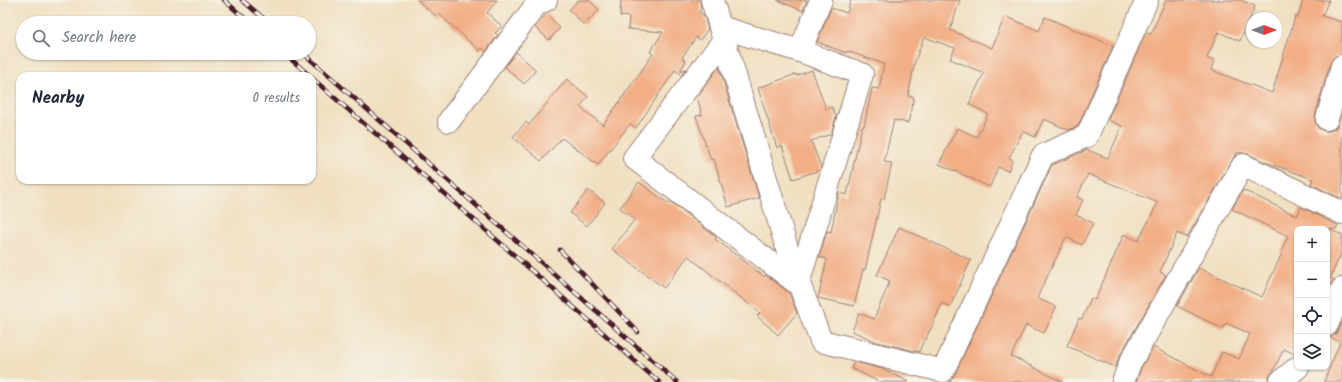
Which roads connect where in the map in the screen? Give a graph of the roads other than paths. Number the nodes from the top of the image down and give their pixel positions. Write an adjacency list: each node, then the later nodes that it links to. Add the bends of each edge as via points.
1 (712, 0): 5 (street)
2 (821, 0): 6 (street)
3 (1147, 0): 15 (street, via 1087,136 1043,155)
4 (538, 2): 9 (street)
5 (722, 33): 6 (street); 11 (street); 11 (street, via 634,158)
6 (800, 51): 11 (street, via 862,74)
7 (1342, 66): 8 (street)
8 (1327, 119)
9 (449, 121)
10 (1342, 213): 16 (street, via 1243,166 1130,363)
11 (798, 284): 15 (street, via 821,341)
12 (1342, 289): 13 (street)
13 (1330, 318)
14 (1294, 370): 17 (street)
15 (941, 376)
16 (1123, 382)
17 (1280, 382)

